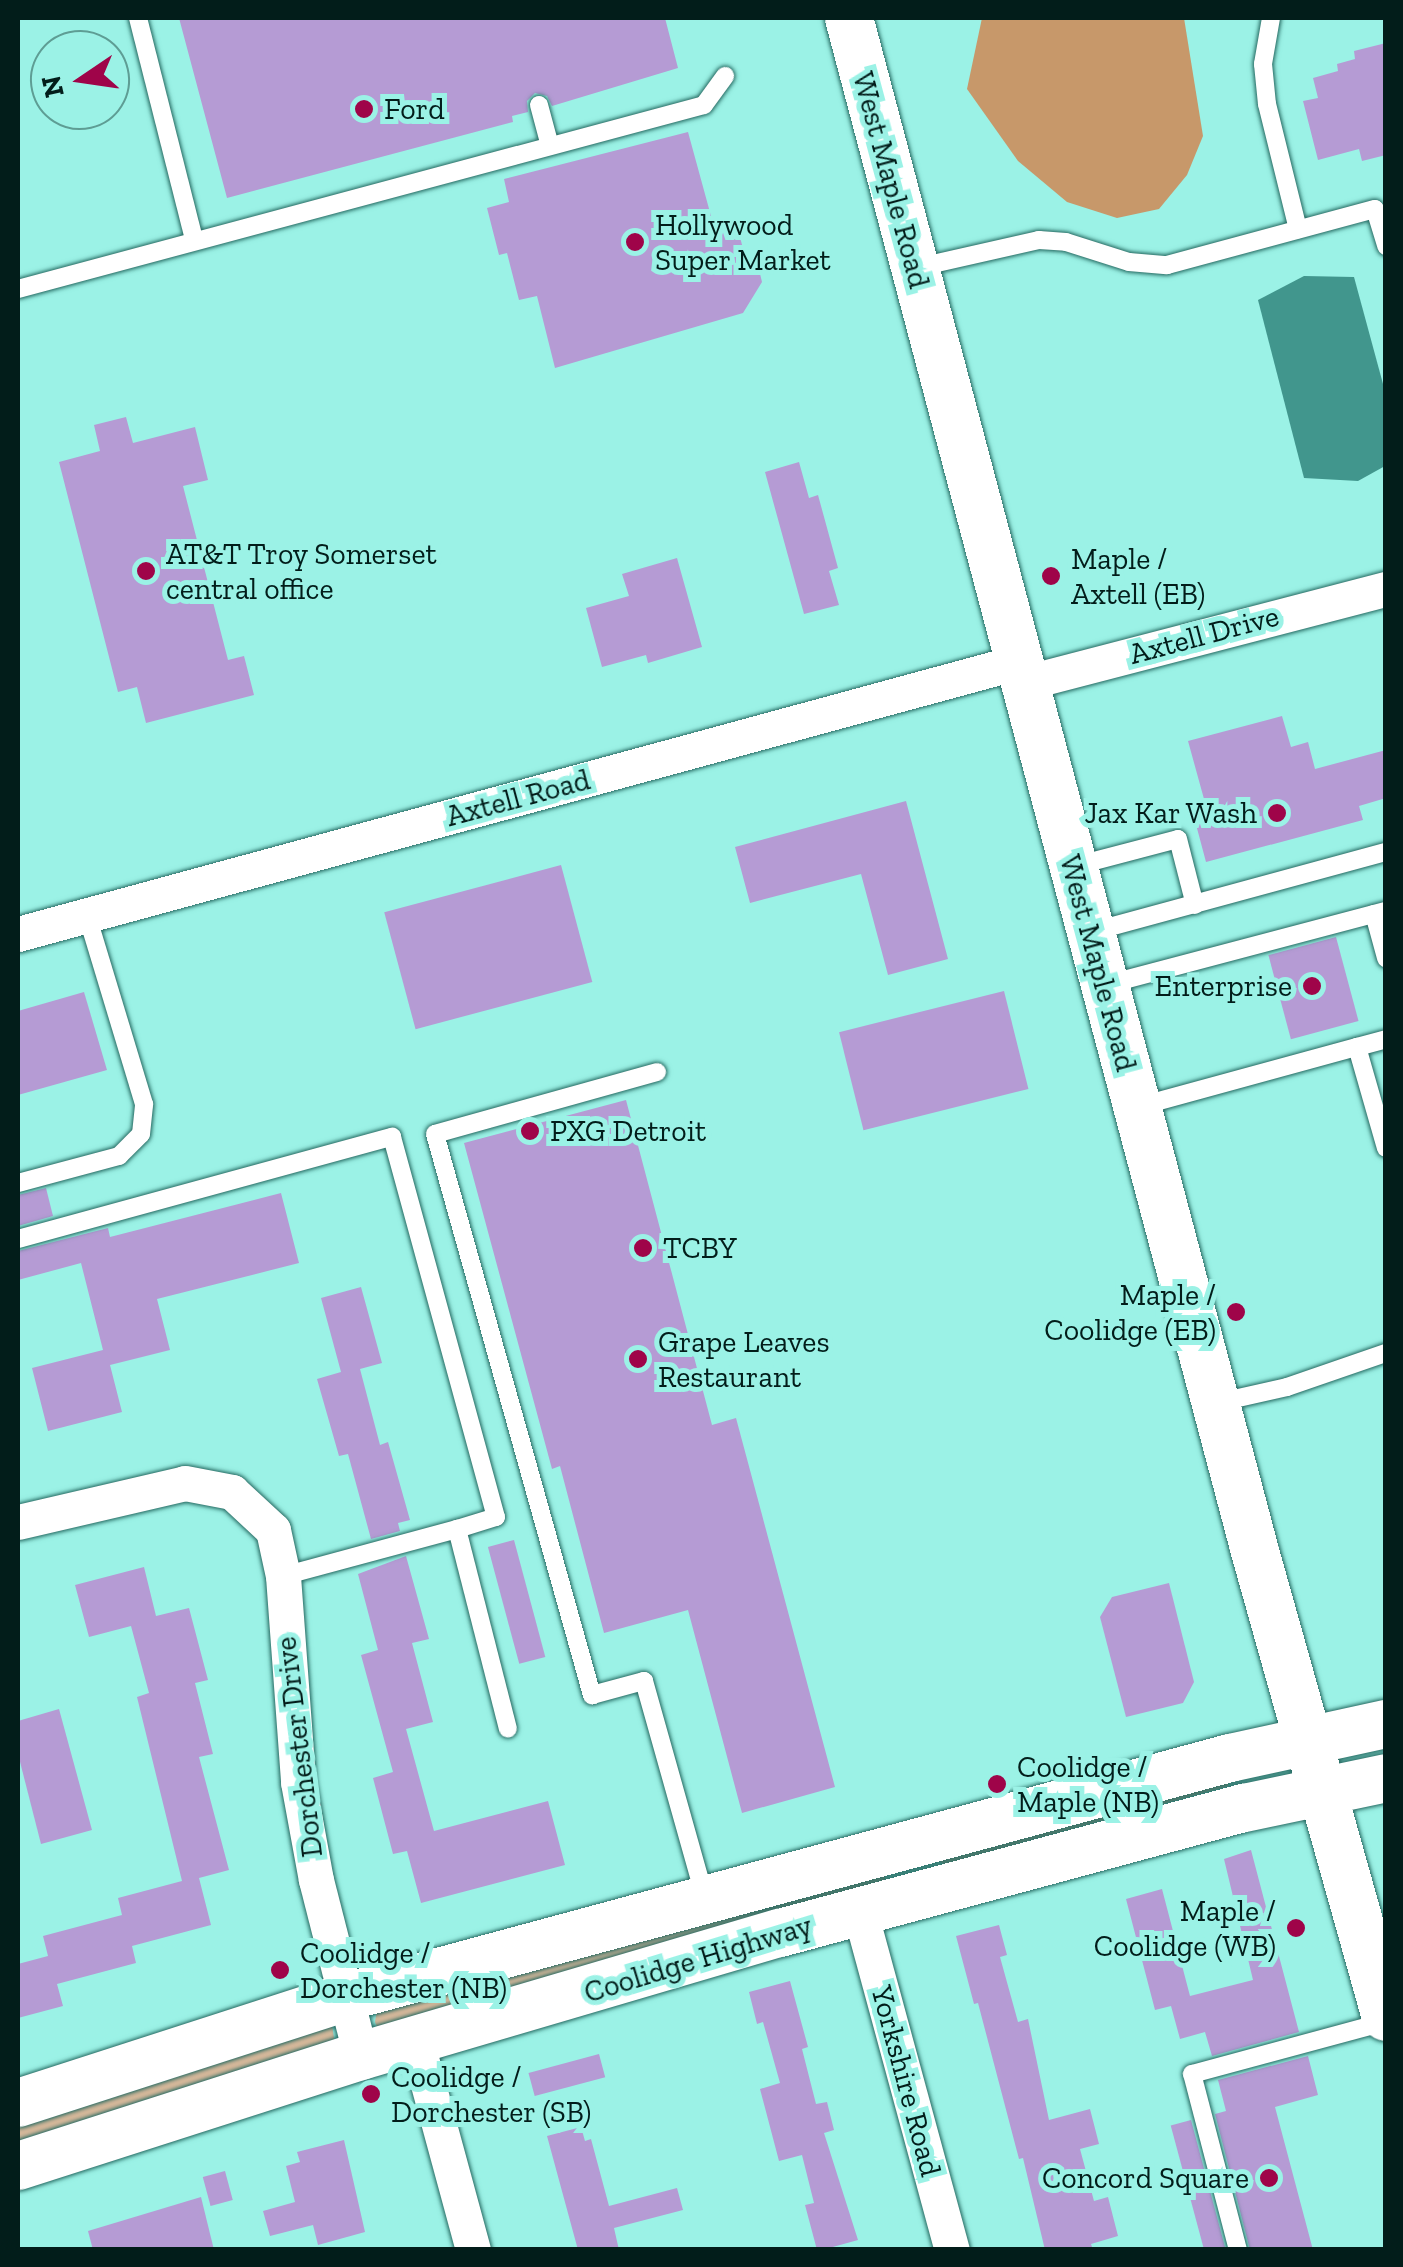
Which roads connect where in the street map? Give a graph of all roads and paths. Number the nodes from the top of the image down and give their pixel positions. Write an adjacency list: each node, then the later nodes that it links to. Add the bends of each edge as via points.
1 (138, 18): 9 (lane)
2 (848, 18): 11 (main road, West Maple Road)
3 (1271, 18): 8 (lane, via 1263,64 1267,104)
4 (725, 76): 6 (lane, via 704,104)
5 (539, 105): 6 (lane)
6 (550, 146): 9 (lane)
7 (1380, 207): 8 (lane); 10 (lane)
8 (1298, 229): 11 (lane, via 1167,265 1039,240)
9 (194, 240): 12 (lane)
10 (1386, 246)
11 (914, 268): 14 (main road, West Maple Road)
12 (18, 289)
13 (1386, 589): 14 (street, Axtell Drive)
14 (1021, 672): 18 (main road, West Maple Road); 21 (street, Axtell Road)
15 (1198, 833): 16 (lane)
16 (1178, 839): 18 (lane); 19 (lane)
17 (1386, 852): 19 (lane)
18 (1072, 866): 22 (main road, West Maple Road)
19 (1195, 905): 22 (lane)
20 (1380, 912): 24 (lane); 25 (lane)
21 (87, 915): 23 (street, Axtell Road); 31 (lane, via 144,1104 141,1134 118,1156)
22 (1090, 932): 25 (main road, West Maple Road)
23 (18, 934)
24 (1386, 958)
25 (1104, 985): 29 (main road, West Maple Road)
26 (1386, 1038): 27 (lane)
27 (1358, 1047): 29 (lane); 30 (lane)
28 (657, 1072): 45 (lane, via 435,1134 592,1695 644,1680)
29 (1137, 1107): 34 (main road, West Maple Road)
30 (1386, 1148)
31 (18, 1182)
32 (18, 1239): 36 (lane, via 392,1137 496,1517)
33 (1386, 1353): 34 (lane, via 1287,1388)
34 (1216, 1403): 40 (main road, West Maple Road)
35 (18, 1522): 37 (street, Dorchester Drive, via 185,1484 232,1492 273,1530)
36 (458, 1529): 37 (lane); 39 (lane)
37 (283, 1576): 47 (street, Dorchester Drive, via 295,1762)
38 (1386, 1724): 40 (main road, Coolidge Highway)
39 (508, 1728)
40 (1307, 1739): 42 (main road, West Maple Road); 43 (main road, Coolidge Highway)
41 (1386, 1778): 42 (main road, Coolidge Highway)
42 (1323, 1791): 44 (main road, Coolidge Highway); 48 (main road, West Maple Road)
43 (908, 1843): 44 (main road); 45 (main road, Coolidge Highway)
44 (921, 1893): 46 (main road, Coolidge Highway)
45 (706, 1898): 47 (main road, Coolidge Highway)
46 (860, 1912): 49 (main road, Coolidge Highway); 54 (street, Yorkshire Road)
47 (346, 1996): 50 (street, Dorchester Drive); 51 (main road, Coolidge Highway)
48 (1386, 2020): 55 (lane, via 1192,2074)
49 (416, 2040): 50 (main road, Coolidge Highway); 53 (street)
50 (360, 2056): 52 (main road, Coolidge Highway)
51 (18, 2103)
52 (18, 2166)
53 (473, 2250)
54 (952, 2250)
55 (1238, 2250)

